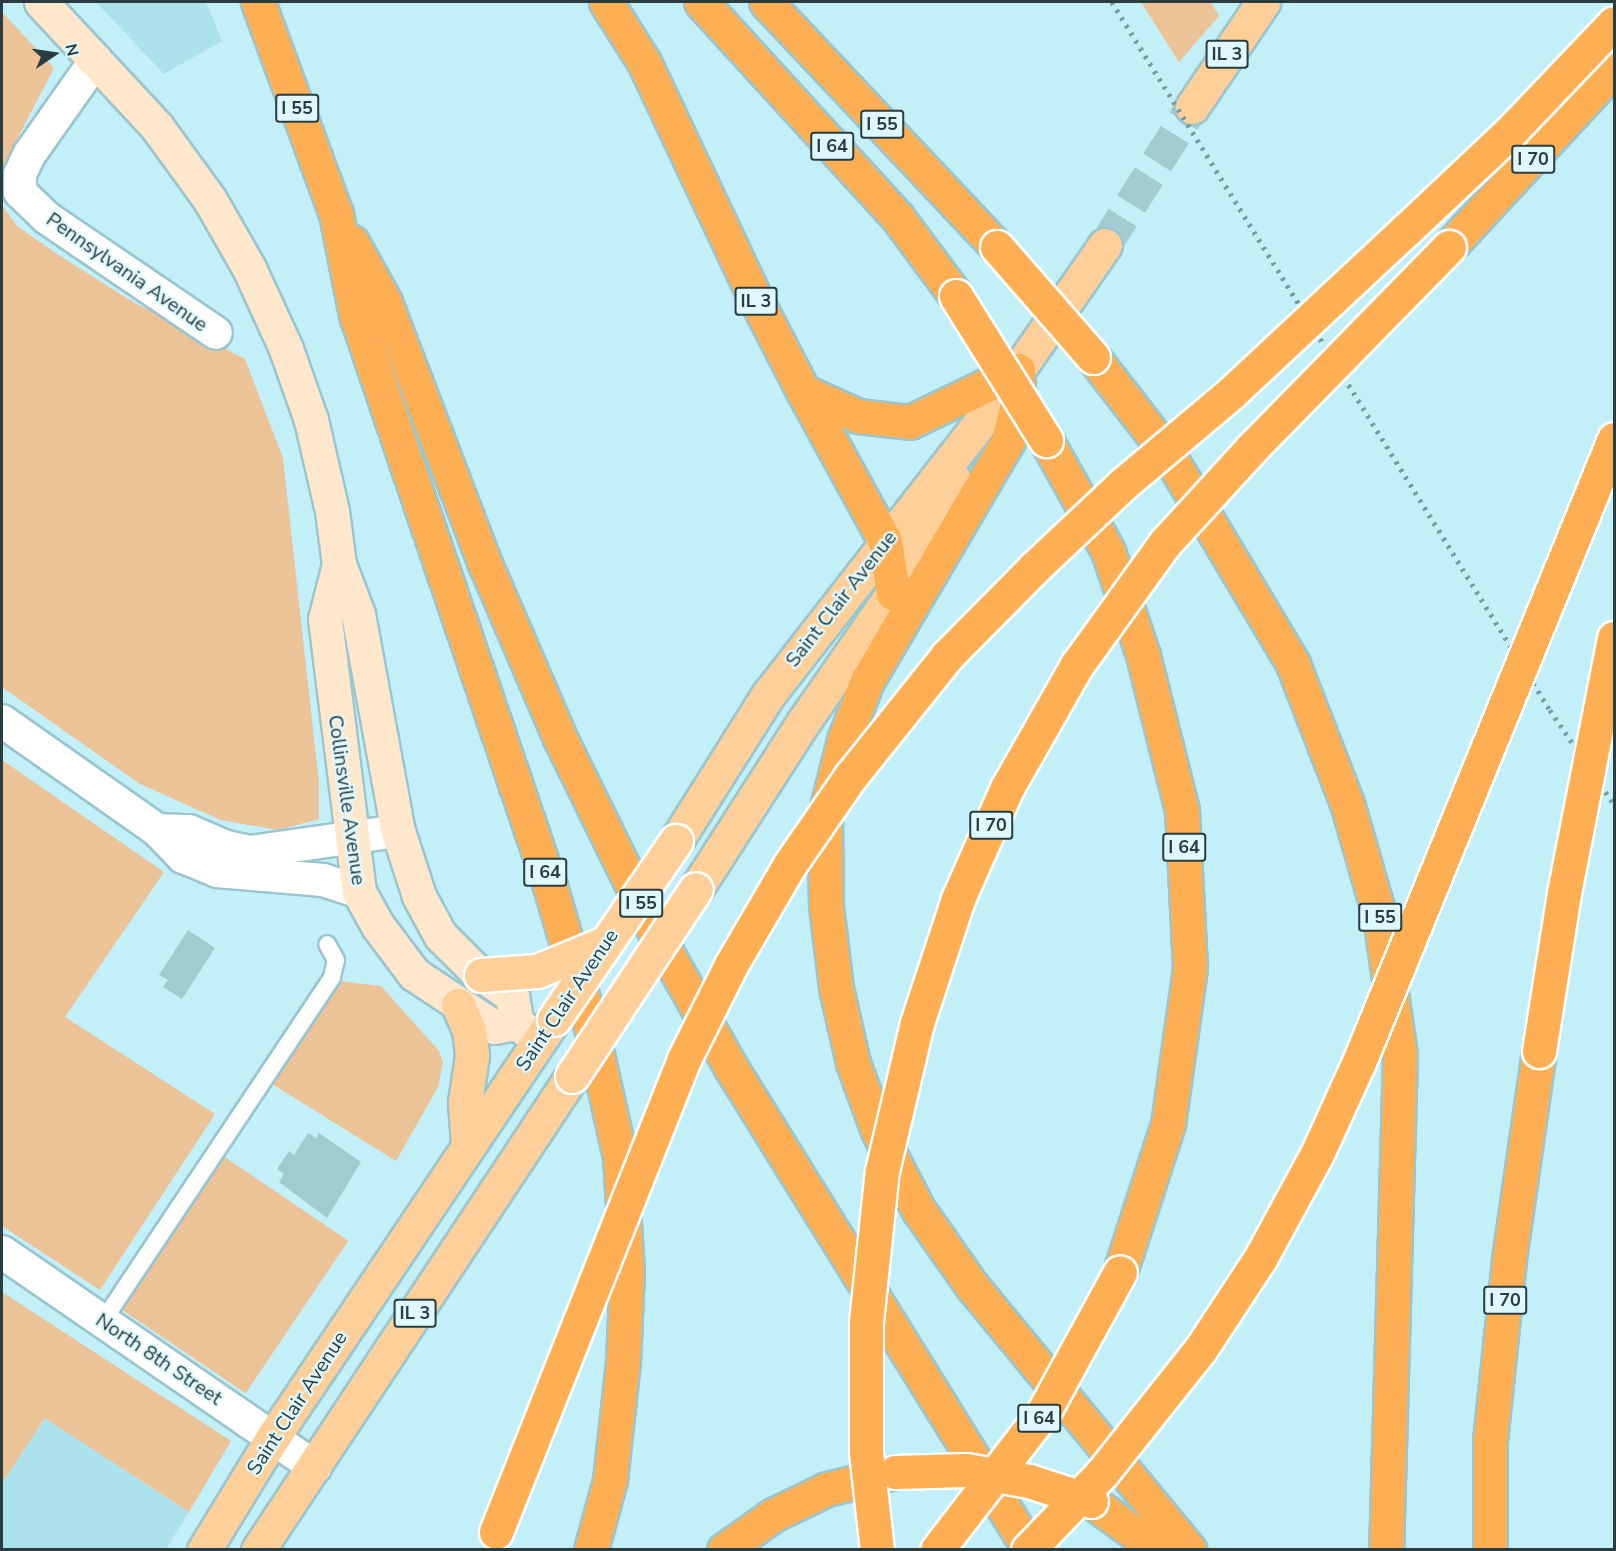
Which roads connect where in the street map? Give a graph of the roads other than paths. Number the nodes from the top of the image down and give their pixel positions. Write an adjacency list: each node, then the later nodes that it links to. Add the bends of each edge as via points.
1 (41, 2): 8 (main road, Collinsville Avenue)
2 (258, 2): 11 (highway, I 55)
3 (606, 2): 15 (highway, IL 3, via 644,62)
4 (701, 2): 45 (highway, I 64, bridge, via 898,218 956,296 1046,440 1108,551 1143,654 1182,810 1190,968 1168,1124 1120,1272 1044,1411)
5 (766, 2): 49 (highway, I 55, bridge, via 997,248 1093,357 1168,454 1293,664 1347,802 1380,917 1400,1054)
6 (1263, 2): 10 (main road, IL 3)
7 (1614, 22): 39 (highway, bridge, via 1513,129 1231,393 1123,484 1034,568 947,656 851,776 790,864 731,965 684,1059)
8 (96, 60): 13 (street, Pennsylvania Avenue, via 29,155 20,174 20,192 47,218); 19 (main road, Collinsville Avenue, via 157,127 210,200 249,268 286,349 310,420 332,511)
9 (1614, 69): 44 (highway, I 70, bridge, via 1165,543 1077,665 1008,788 958,899 917,1023 882,1171 866,1322 866,1452)
10 (1192, 107)
11 (336, 214): 42 (highway, I 64, via 357,315 550,886 590,1023 620,1157 627,1271 623,1362 610,1480); 46 (highway, I 55, via 385,302 490,577 560,738 654,930 730,1066)
12 (1105, 245): 14 (main road, Saint Clair Avenue / IL 3)
13 (216, 333)
14 (1018, 370): 15 (highway, IL 3, via 910,422 858,416); 16 (main road, Saint Clair Avenue / IL 3); 48 (highway, via 1017,403 1009,439 867,681 844,740 825,815 826,906 836,988 853,1064 878,1131 918,1209 972,1286)
15 (803, 391): 18 (highway)
16 (993, 406): 18 (main road, Saint Clair Avenue); 20 (main road, Saint Clair Avenue / IL 3)
17 (1614, 439): 46 (highway, bridge, via 1359,1062 1317,1154 1261,1257 1200,1350 1102,1473)
18 (885, 541): 20 (highway); 28 (main road, Saint Clair Avenue, bridge, via 768,695)
19 (339, 564): 24 (main road, Collinsville Avenue, via 358,614); 25 (main road, Collinsville Avenue, via 325,619)
20 (893, 593): 31 (main road, Saint Clair Avenue / IL 3, bridge)
21 (1614, 638): 50 (highway, I 70, bridge, via 1564,893 1509,1259 1490,1442)
22 (2, 721): 23 (street)
23 (157, 830): 25 (street, via 189,831 226,848 250,852); 26 (street, via 183,857 217,871 322,880)
24 (398, 831): 25 (street); 29 (main road, Collinsville Avenue, via 419,896 440,935)
25 (351, 839): 26 (main road, Collinsville Avenue)
26 (359, 892): 30 (main road, Collinsville Avenue, via 378,926 414,974)
27 (327, 944): 36 (lane, via 336,960 332,977)
28 (605, 944): 29 (main road, bridge, via 537,971); 32 (main road, Saint Clair Avenue, bridge)
29 (481, 975): 32 (main road, Collinsville Avenue, via 512,996)
30 (458, 1005): 32 (main road, Collinsville Avenue, via 494,1027); 33 (main road, via 469,1030 472,1056 465,1102)
31 (612, 1013): 32 (main road); 34 (main road, Saint Clair Avenue / IL 3, bridge)
32 (544, 1030): 33 (main road, Saint Clair Avenue); 34 (main road, via 537,1099)
33 (468, 1146): 37 (main road, Saint Clair Avenue)
34 (520, 1150): 38 (main road, Saint Clair Avenue / IL 3)
35 (2, 1252): 36 (street, North 8th Street)
36 (103, 1321): 37 (street, North 8th Street)
37 (273, 1437): 38 (street, North 8th Street); 40 (main road, Saint Clair Avenue)
38 (315, 1467): 41 (main road, Saint Clair Avenue / IL 3)
39 (493, 1541)
40 (204, 1550)
41 (258, 1550)
42 (591, 1550)
43 (724, 1550): 47 (highway, bridge, via 773,1515 827,1489 895,1472 966,1470 1029,1481 1091,1501)
44 (877, 1550)
45 (937, 1550)
46 (1029, 1550)
47 (1158, 1550)
48 (1190, 1550)
49 (1386, 1550)
50 (1490, 1550)

